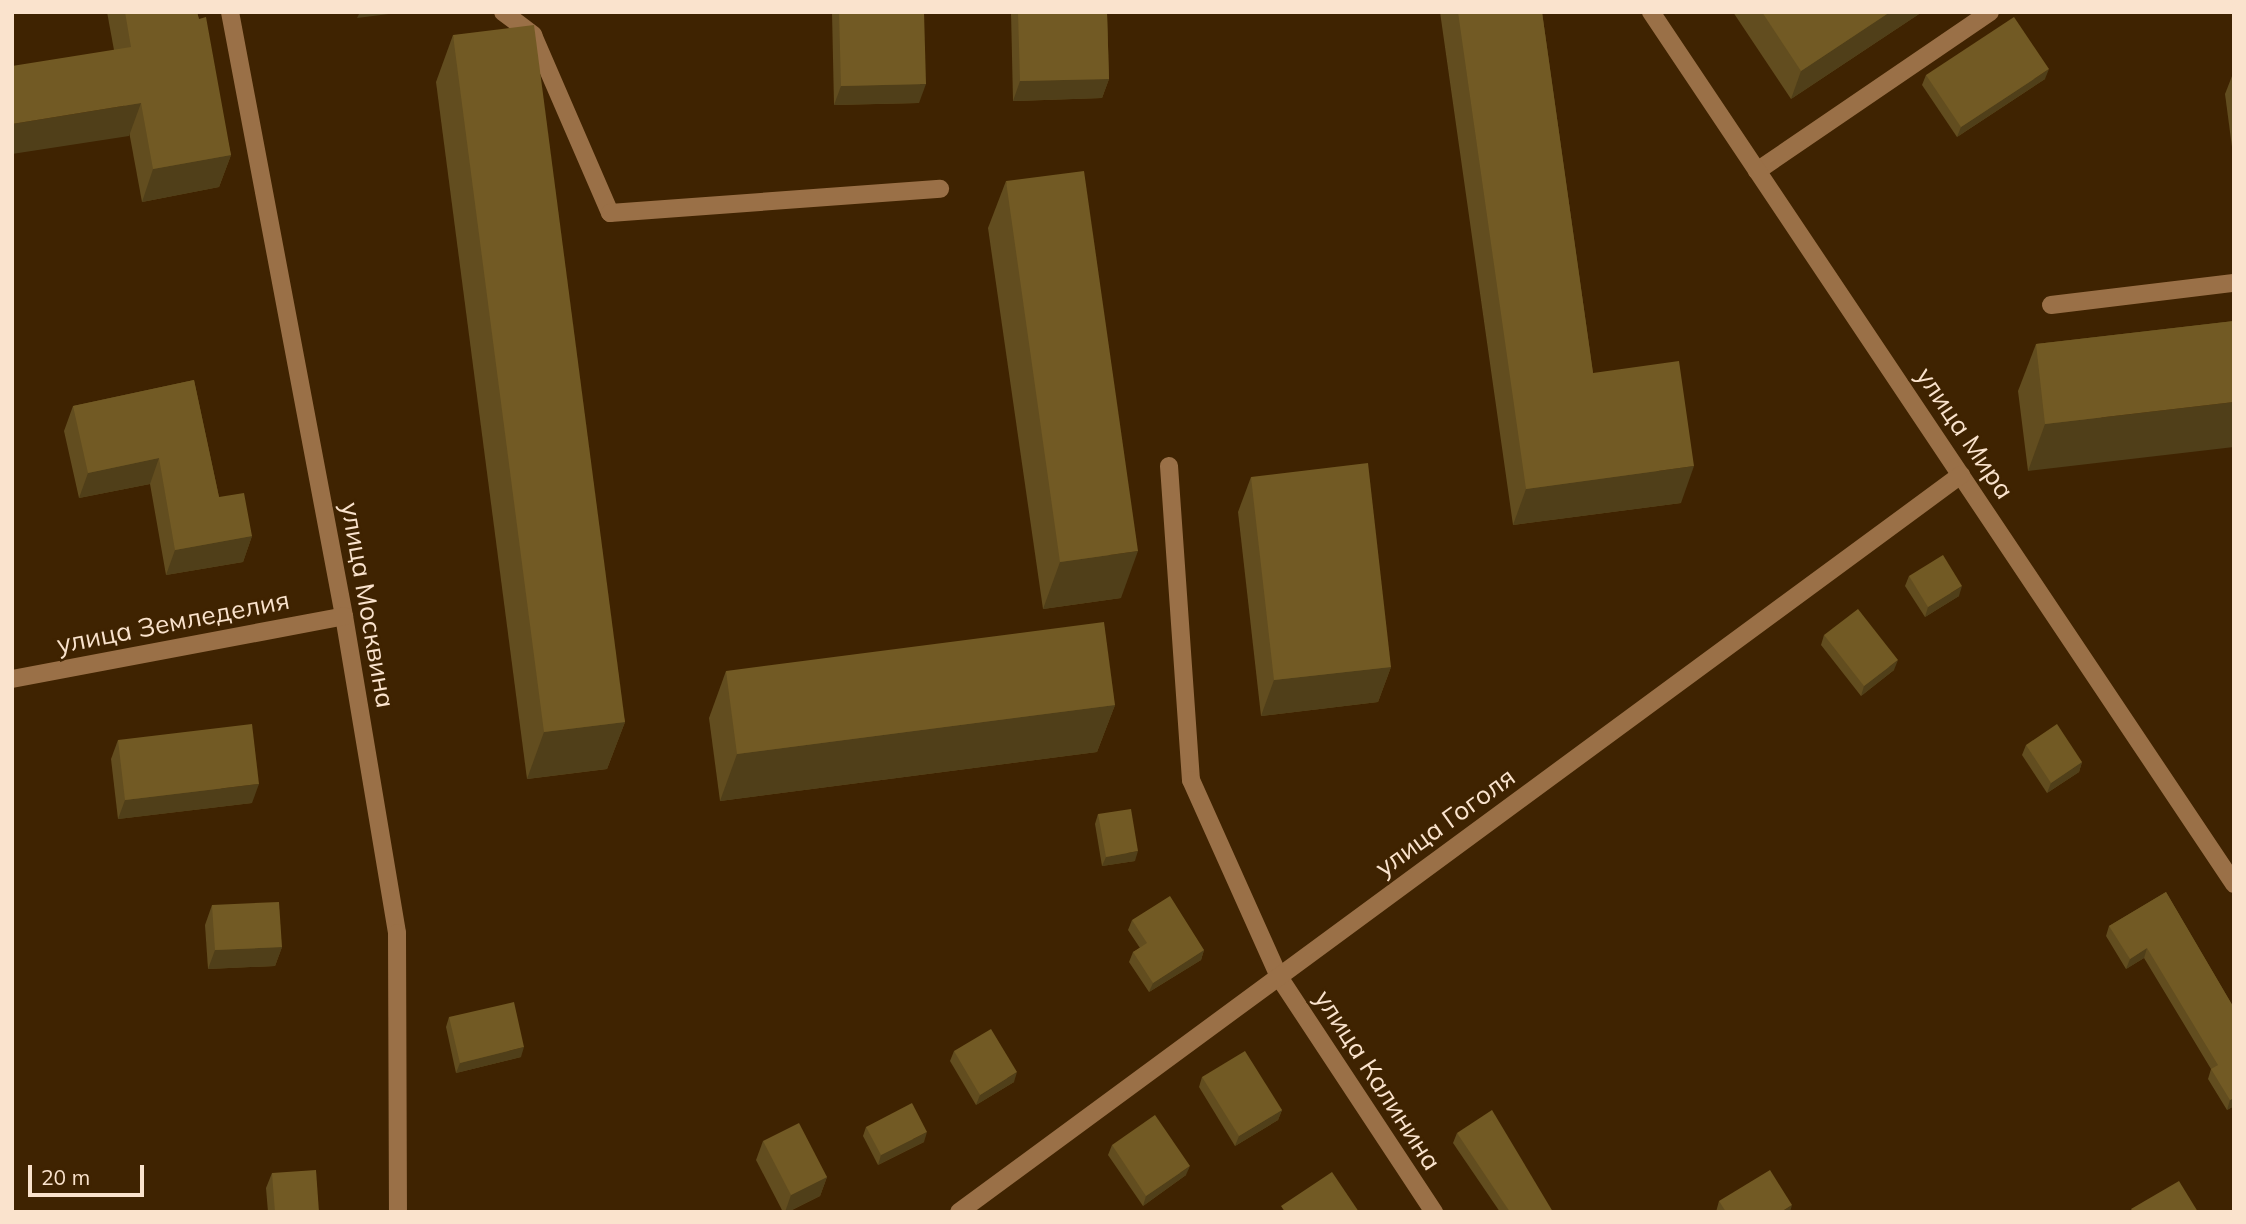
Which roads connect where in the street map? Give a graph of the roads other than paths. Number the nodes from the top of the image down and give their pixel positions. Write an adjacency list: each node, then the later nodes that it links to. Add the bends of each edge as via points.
1 (230, 12): 11 (street, улица Москвина)
2 (503, 12): 6 (street, via 533,35 610,213)
3 (1651, 12): 5 (street, улица Мира)
4 (1990, 12): 5 (street)
5 (1757, 171): 10 (street, улица Мира)
6 (940, 189)
7 (2234, 283): 8 (street)
8 (2051, 305)
9 (1169, 466): 14 (street, улица Калинина, via 1191,780)
10 (1961, 475): 13 (street, улица Мира); 14 (street, улица Гоголя)
11 (344, 616): 12 (street, улица Земледелия); 15 (street, улица Москвина, via 397,933)
12 (12, 679)
13 (2234, 884)
14 (1279, 977): 16 (street, улица Гоголя); 17 (street, улица Калинина)
15 (398, 1212)
16 (959, 1212)
17 (1434, 1212)

